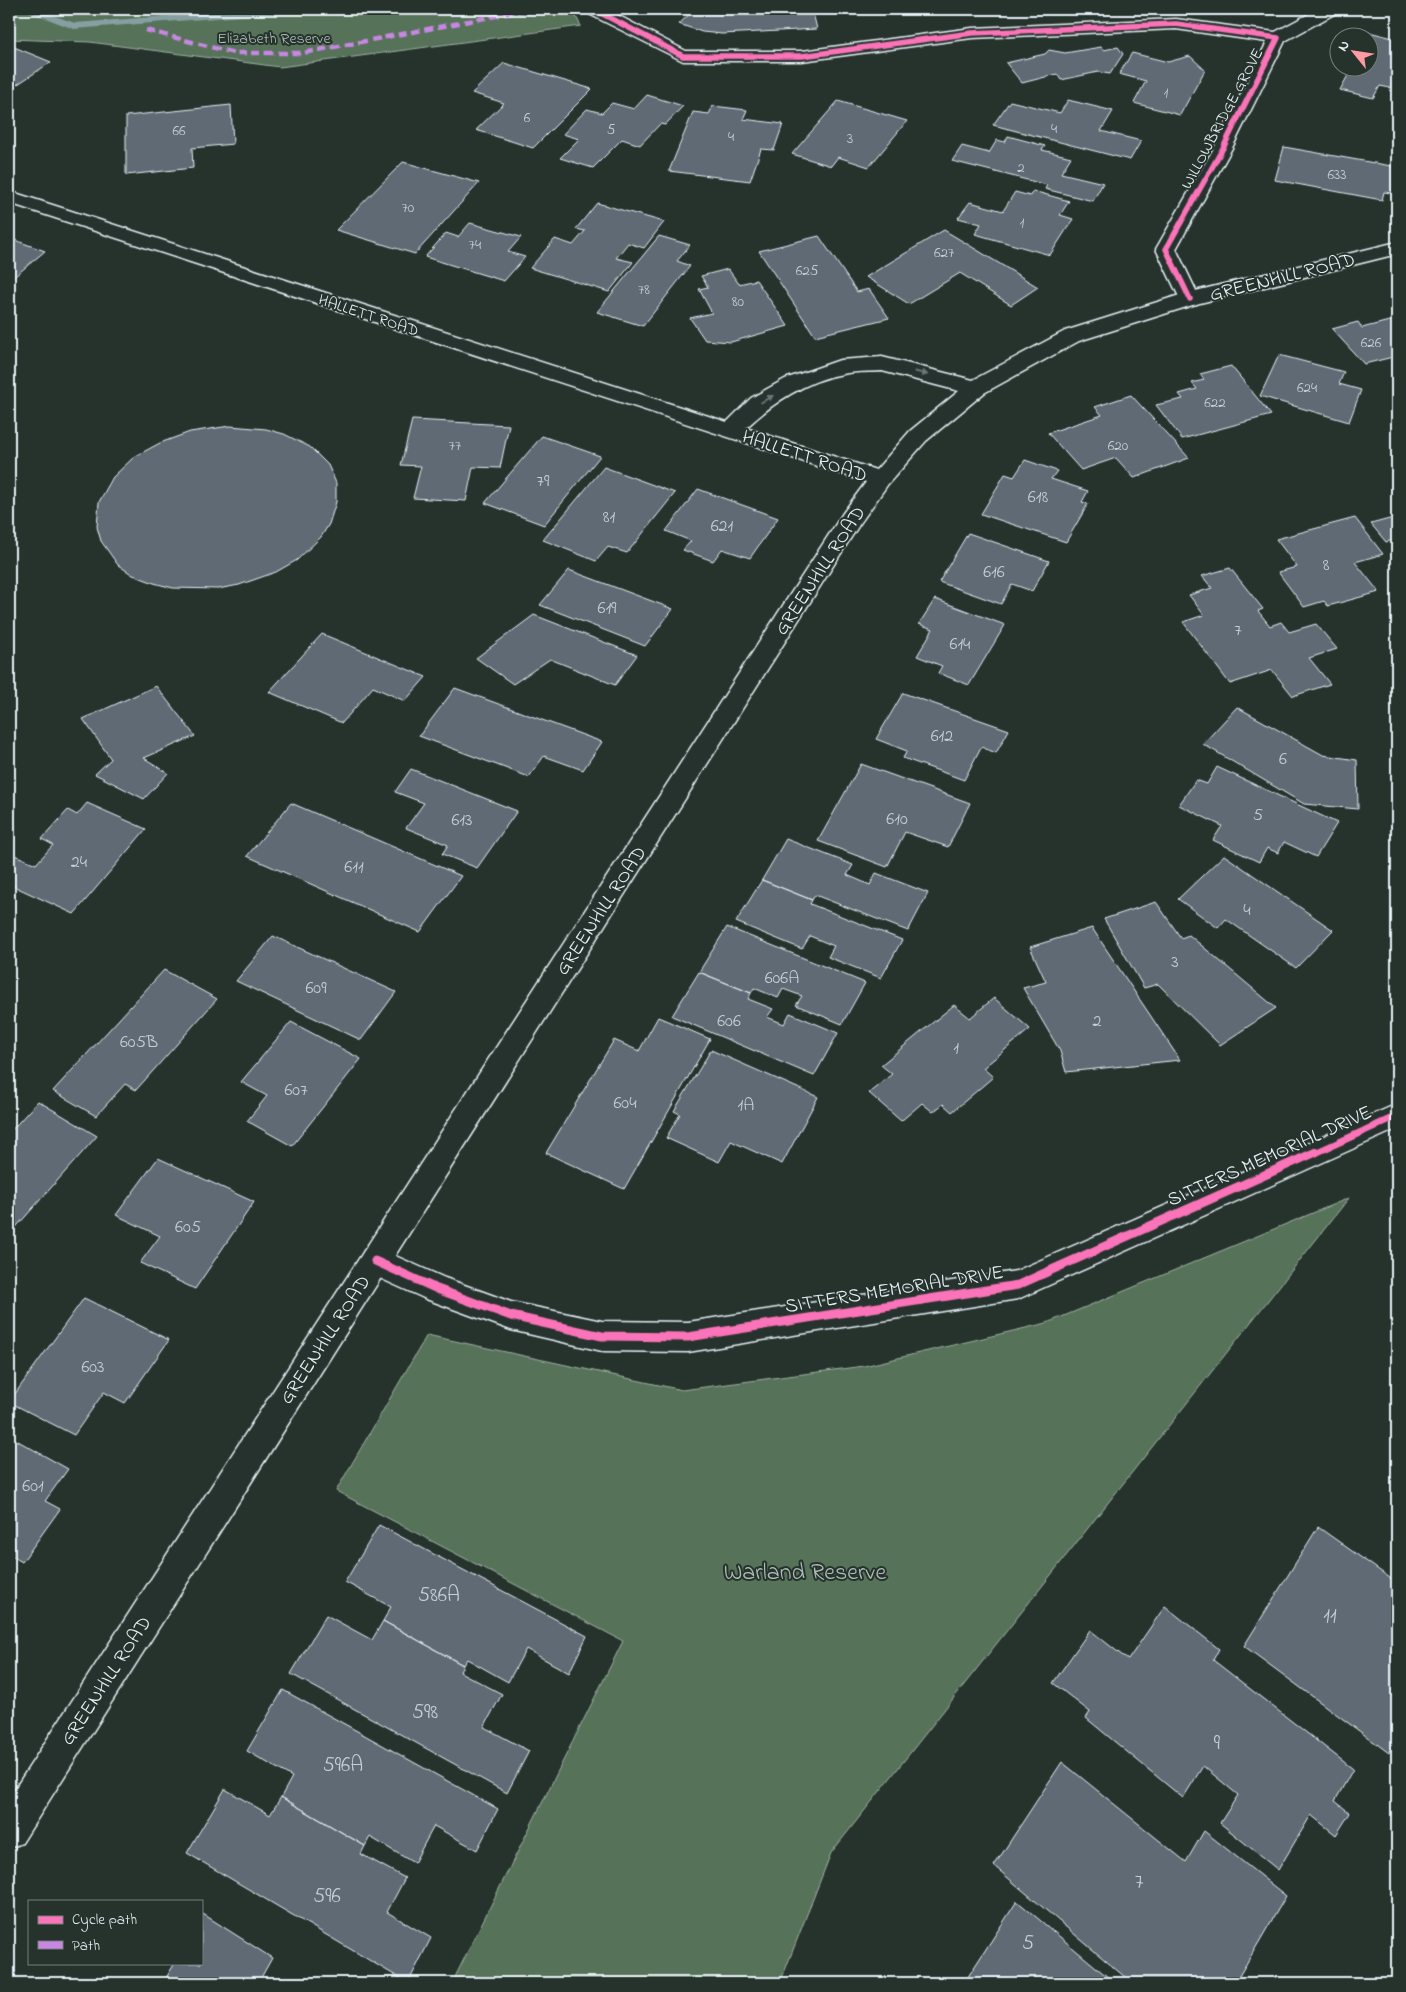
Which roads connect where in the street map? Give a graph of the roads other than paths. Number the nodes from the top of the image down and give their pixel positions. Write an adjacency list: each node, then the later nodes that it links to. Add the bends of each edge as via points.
1 (593, 9): 3 (main road, WILLOWBRIDGE GROVE, via 683,56 802,56 972,33 1176,24)
2 (1330, 9): 3 (main road)
3 (1278, 38): 6 (main road, WILLOWBRIDGE GROVE, via 1166,248)
4 (9, 197): 8 (main road, HALLETT ROAD)
5 (1397, 248): 6 (main road, GREENHILL ROAD)
6 (1190, 299): 7 (main road, GREENHILL ROAD, via 1072,336)
7 (976, 388): 8 (main road, HALLETT ROAD, one-way to 7, via 759,403 792,384 840,367 882,364); 9 (main road, GREENHILL ROAD, via 918,436)
8 (730, 431): 9 (main road, HALLETT ROAD)
9 (880, 478): 11 (main road, GREENHILL ROAD)
10 (1397, 1116): 11 (main road, SITTERS MEMORIAL DRIVE, via 1018,1285 688,1337 602,1336 510,1316 436,1289)
11 (374, 1261): 12 (main road, GREENHILL ROAD)
12 (9, 1830)

